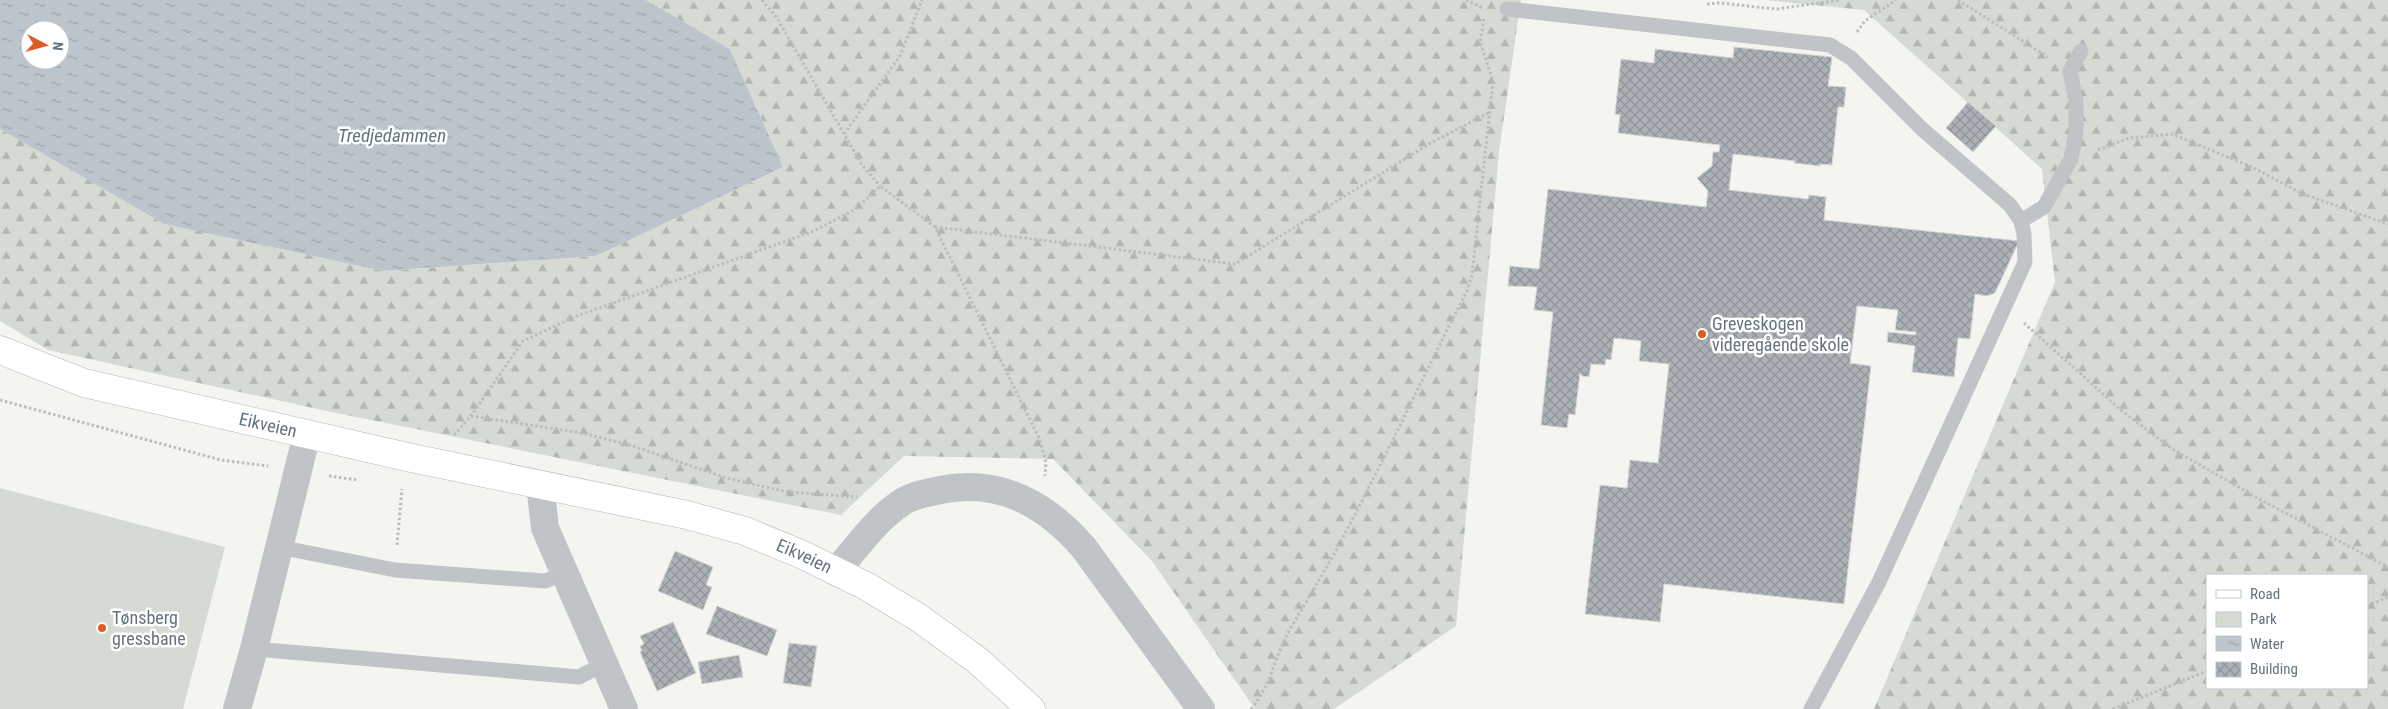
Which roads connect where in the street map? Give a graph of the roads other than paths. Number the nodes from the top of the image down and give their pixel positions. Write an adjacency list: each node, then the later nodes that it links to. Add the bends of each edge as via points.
1 (1507, 9): 3 (lane, via 1830,45 1850,58 1922,129 2010,205)
2 (2081, 51): 3 (lane, via 2070,71 2076,102 2076,132 2071,159 2044,207)
3 (2021, 221): 15 (lane, via 2025,262 2005,310 1879,582)
4 (0, 350): 5 (main road, Eikveien, via 84,383)
5 (307, 434): 6 (main road, Eikveien); 7 (street)
6 (540, 484): 8 (main road, Eikveien, via 687,515 737,529 803,555); 9 (street, via 545,528)
7 (279, 547): 9 (lane, via 395,570 544,581); 10 (street)
8 (835, 572): 13 (main road, Eikveien, via 866,586 919,618 978,660); 14 (street, via 901,502 923,493 955,487 985,488 1014,494 1067,528)
9 (566, 573): 11 (street)
10 (254, 649): 11 (lane, via 579,677); 12 (street)
11 (612, 692)
12 (237, 709)
13 (1032, 709)
14 (1201, 709)
15 (1811, 709)

